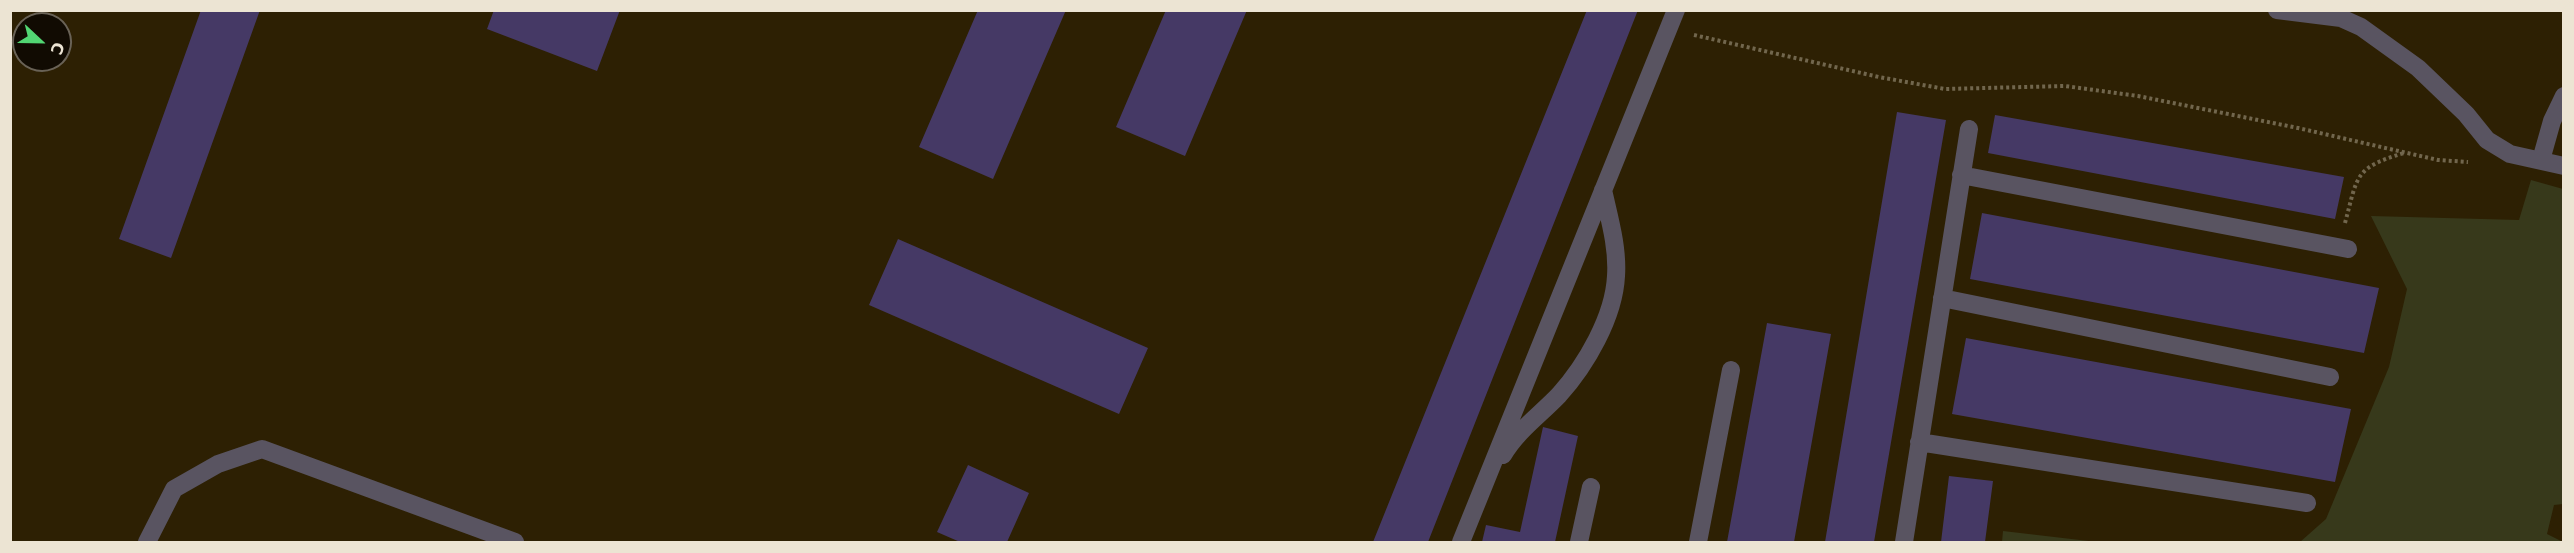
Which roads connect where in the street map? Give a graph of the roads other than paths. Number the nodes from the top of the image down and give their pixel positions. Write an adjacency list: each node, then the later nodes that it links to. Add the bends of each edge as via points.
1 (1676, 10): 9 (street)
2 (2277, 10): 3 (street)
3 (2344, 14): 6 (street, via 2418,68 2487,140 2510,154)
4 (2564, 96): 6 (street)
5 (1969, 129): 8 (street)
6 (2541, 160): 7 (street)
7 (2564, 166)
8 (1961, 175): 10 (street); 11 (street)
9 (1603, 190): 16 (street); 16 (street, via 1617,277 1608,311 1588,357 1507,450)
10 (2343, 248)
11 (1942, 298): 13 (street); 14 (street)
12 (1731, 370): 23 (street)
13 (2330, 376)
14 (1920, 442): 17 (street); 24 (street)
15 (1591, 487): 22 (street)
16 (1478, 500): 21 (street)
17 (2307, 503)
18 (479, 536): 19 (street, via 262,449 218,464 174,489); 20 (street)
19 (147, 543)
20 (515, 543)
21 (1461, 543)
22 (1579, 543)
23 (1698, 543)
24 (1904, 543)

